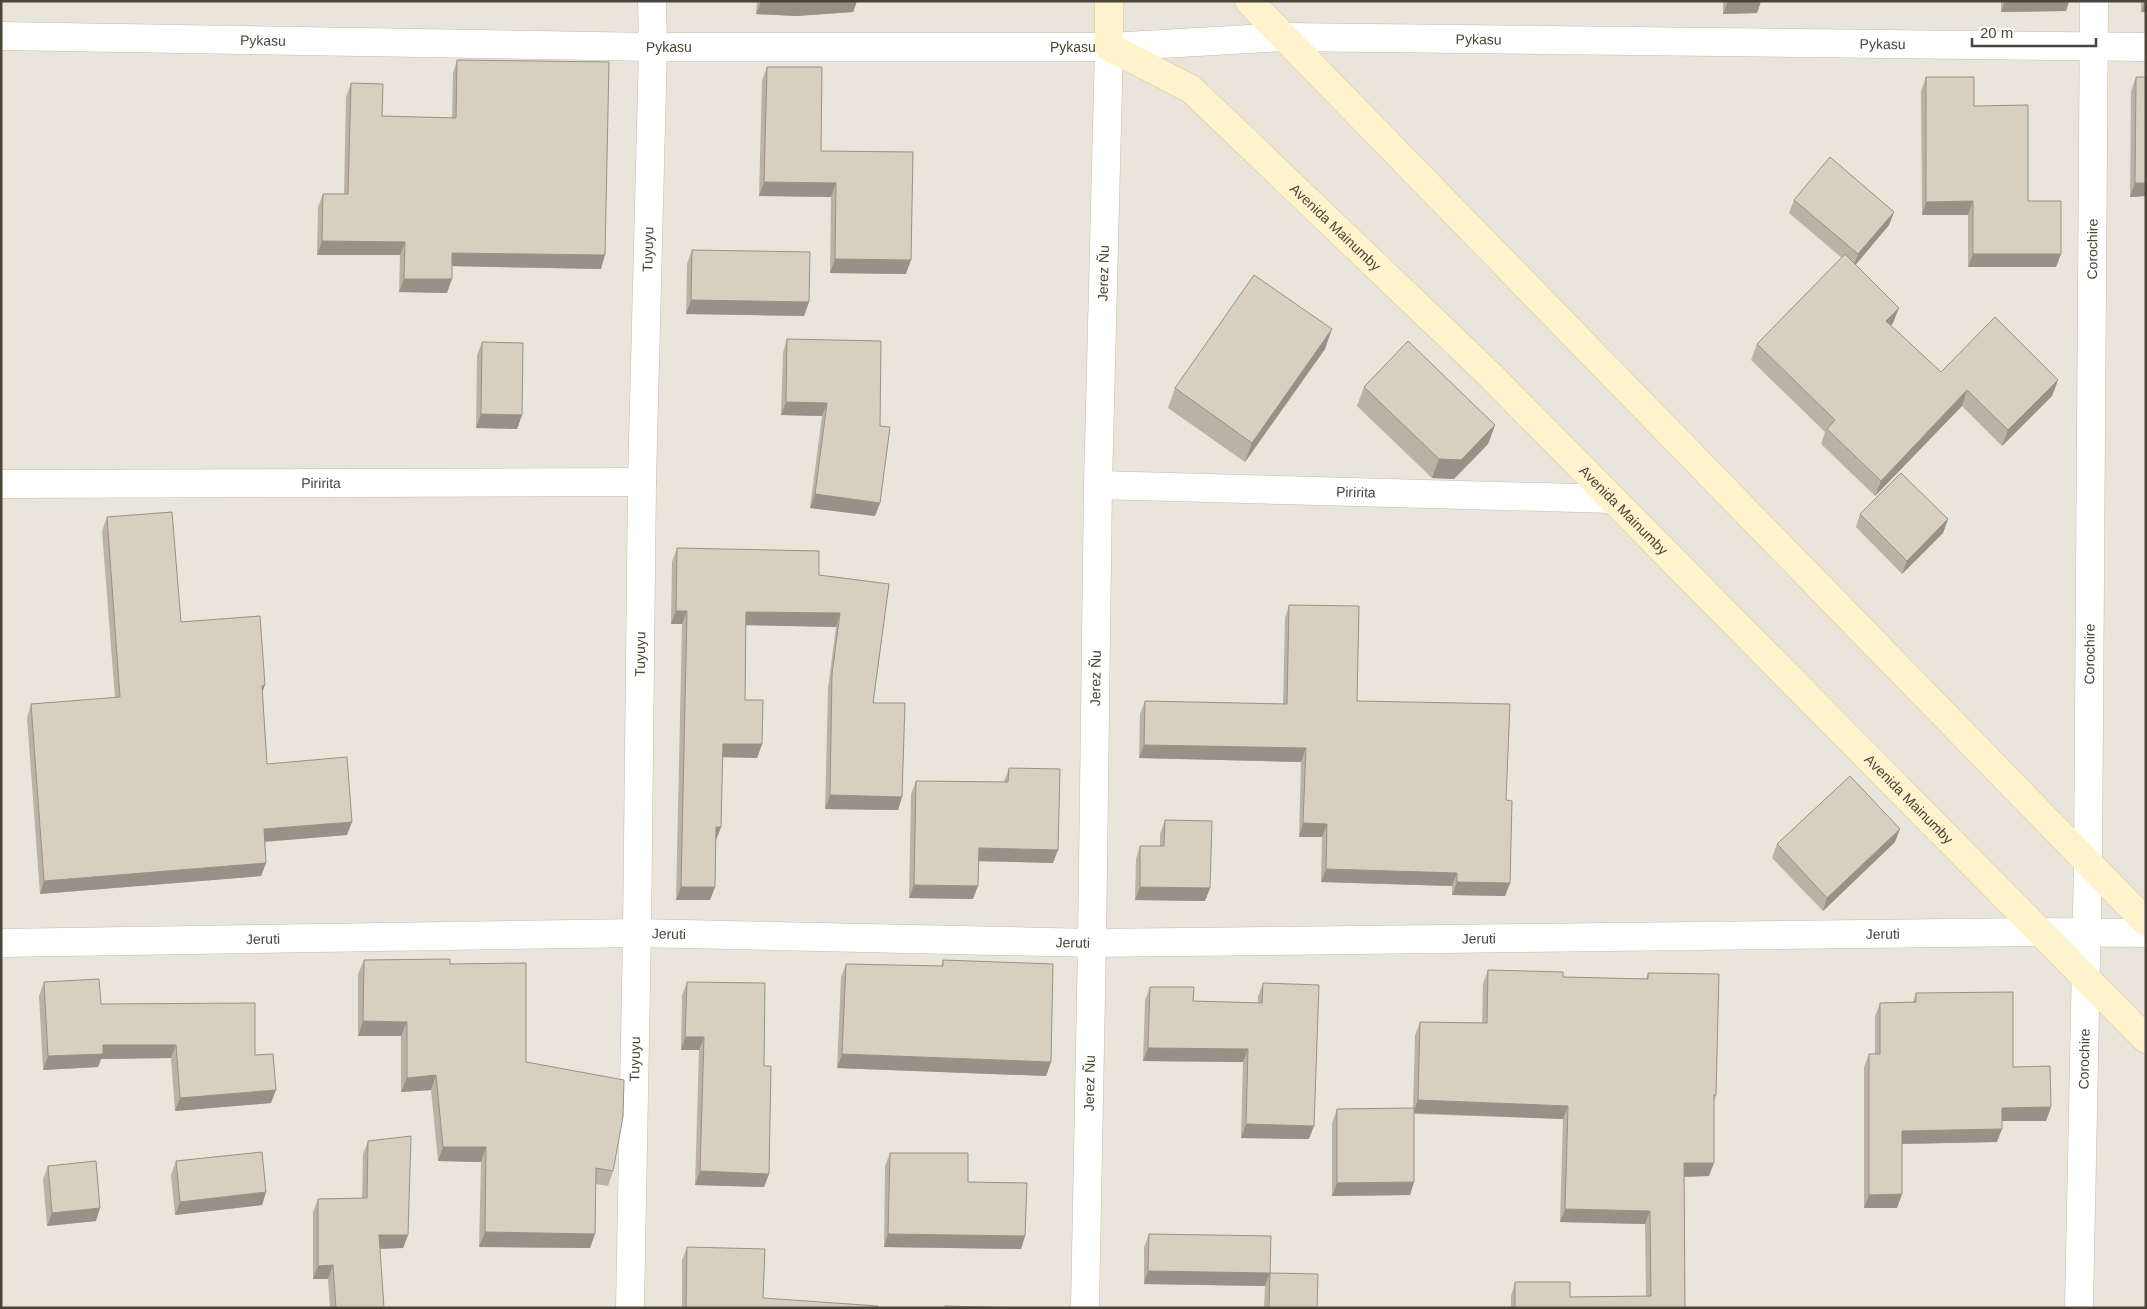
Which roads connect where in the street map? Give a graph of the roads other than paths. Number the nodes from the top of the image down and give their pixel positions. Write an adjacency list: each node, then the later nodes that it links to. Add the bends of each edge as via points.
1 (652, 1): 7 (street, Tuyuyu)
2 (1109, 1): 8 (street)
3 (1249, 1): 6 (street)
4 (2094, 1): 9 (street, Corochire)
5 (1, 36): 7 (street, Pykasu)
6 (1284, 37): 8 (street, Pykasu); 9 (street, Pykasu); 15 (street)
7 (653, 47): 8 (street, Pykasu); 11 (street, Tuyuyu)
8 (1109, 47): 13 (street, Jerez Ñu); 14 (street, Avenida Mainumby, via 1191,89 1488,373)
9 (2093, 47): 10 (street, Pykasu); 15 (street, Corochire)
10 (2146, 47)
11 (642, 482): 12 (street, Piririta); 19 (street, Tuyuyu)
12 (1, 484)
13 (1098, 486): 14 (street, Piririta); 22 (street, Jerez Ñu)
14 (1612, 499): 17 (street, Avenida Mainumby)
15 (2088, 863): 16 (street); 18 (street, Corochire)
16 (2146, 922)
17 (2040, 932): 18 (street, Jeruti); 22 (street, Jeruti); 23 (street, Avenida Mainumby)
18 (2086, 932): 20 (street, Jeruti); 23 (street, Corochire)
19 (637, 933): 21 (street, Jeruti); 22 (street, Jeruti); 25 (street, Tuyuyu)
20 (2146, 933)
21 (1, 943)
22 (1092, 943): 26 (street, Jerez Ñu)
23 (2085, 976): 24 (street, Avenida Mainumby); 27 (street, Corochire)
24 (2146, 1039)
25 (630, 1308)
26 (1085, 1308)
27 (2078, 1308)

